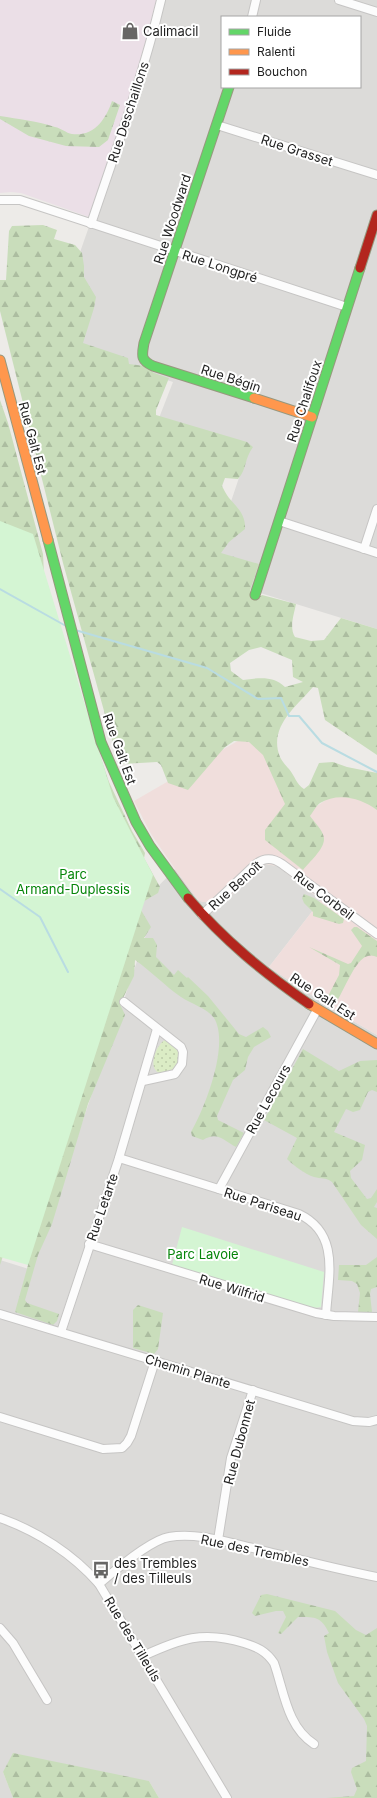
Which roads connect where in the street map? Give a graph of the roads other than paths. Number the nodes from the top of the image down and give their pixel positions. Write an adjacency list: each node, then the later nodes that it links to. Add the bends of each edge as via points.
1 (161, 0): 11 (street, Rue Deschaillons, via 152,38)
2 (256, 0): 5 (street)
3 (339, 0): 4 (street)
4 (377, 12)
5 (252, 16)
6 (229, 88): 7 (street, Rue Woodward)
7 (217, 124): 8 (street, Rue Grasset); 12 (street, Rue Woodward)
8 (377, 175)
9 (0, 200): 11 (street, Rue Longpré, via 20,200)
10 (377, 215): 13 (street, Rue Chalifoux)
11 (91, 224): 12 (street, Rue Longpré)
12 (175, 251): 13 (street, Rue Longpré); 15 (street, Rue Woodward, via 144,343)
13 (348, 308): 16 (street, Rue Chalifoux)
14 (0, 360): 23 (street, Rue Galt Est, via 101,742 139,828 170,875)
15 (143, 360): 16 (street, Rue Bégin, via 160,368)
16 (312, 417): 18 (street, Rue Chalifoux)
17 (377, 509): 19 (street)
18 (279, 521): 19 (street); 21 (street, Rue Chalifoux)
19 (364, 549): 20 (street)
20 (377, 553)
21 (255, 595)
22 (270, 859): 23 (street, Rue Benoît, via 256,864); 24 (street, Rue Corbeil, via 282,864)
23 (202, 915): 26 (street, Rue Galt Est, via 250,961)
24 (377, 934)
25 (124, 1002): 27 (street)
26 (317, 1010): 28 (street, Rue Galt Est); 31 (street, Rue Lecours)
27 (157, 1029): 29 (street, Rue Letarte); 29 (street, via 181,1047 182,1064 175,1074)
28 (377, 1044)
29 (143, 1081): 30 (street, Rue Letarte)
30 (119, 1158): 31 (street, Rue Pariseau); 32 (street, Rue Letarte)
31 (219, 1189): 34 (street, Rue Pariseau, via 299,1214 311,1221 323,1235 329,1256)
32 (89, 1244): 34 (street, Rue Wilfrid); 36 (street, Rue Letarte)
33 (0, 1314): 36 (street, Chemin Plante)
34 (326, 1315): 35 (street, Rue Wilfrid)
35 (377, 1317)
36 (61, 1332): 37 (street, Chemin Plante)
37 (155, 1361): 38 (street, Chemin Plante); 39 (street, via 131,1436 122,1448 103,1449)
38 (253, 1390): 40 (street, Chemin Plante, via 353,1421); 42 (street, Rue Dubonnet, via 231,1458)
39 (0, 1417)
40 (377, 1420)
41 (0, 1518): 44 (street, Rue des Tilleuls, via 46,1539)
42 (218, 1540): 43 (street, Rue des Trembles); 44 (street, Rue des Trembles, via 169,1537 155,1542)
43 (377, 1576)
44 (99, 1584): 46 (street, Rue des Tilleuls)
45 (0, 1628): 47 (street, via 13,1643)
46 (143, 1656): 48 (street, via 174,1642 206,1636 228,1638 258,1648 274,1663 293,1722 300,1733); 49 (street, Rue des Tilleuls)
47 (47, 1700)
48 (314, 1744)
49 (227, 1798)

